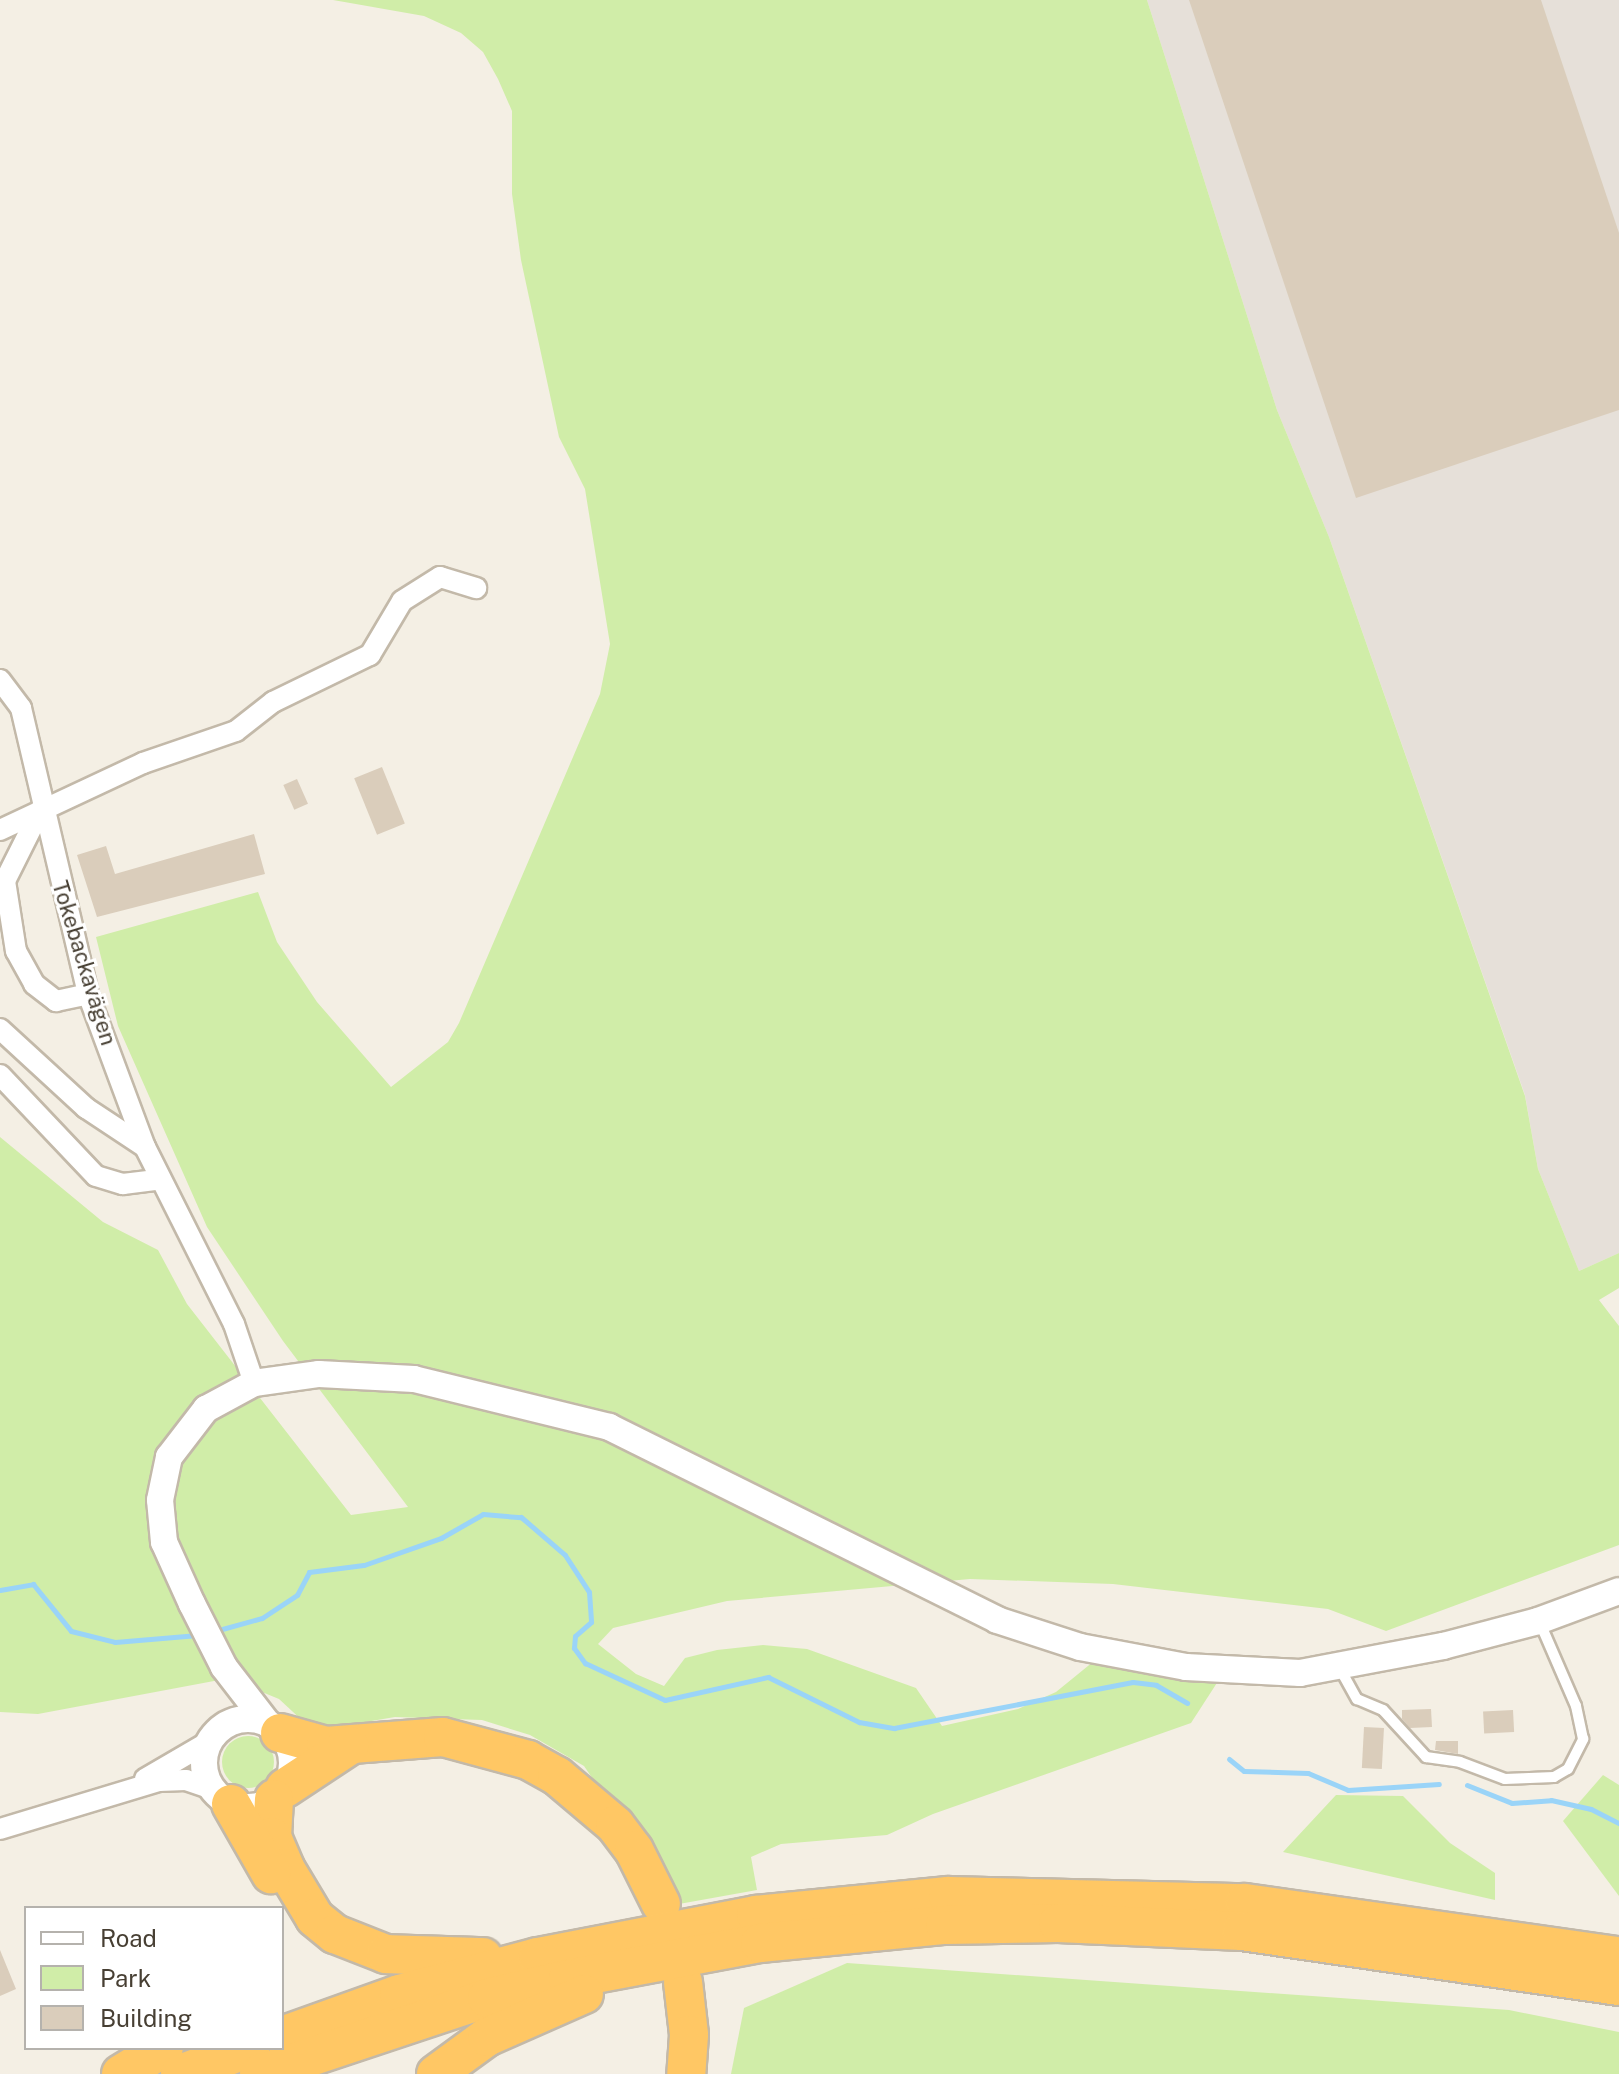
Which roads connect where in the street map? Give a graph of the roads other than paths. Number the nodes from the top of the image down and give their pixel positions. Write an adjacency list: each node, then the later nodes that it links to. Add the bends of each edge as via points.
1 (476, 588): 3 (street, via 440,577 402,601 370,655 273,702 236,731 143,763)
2 (0, 680): 3 (street, Tokebackavägen, via 21,708)
3 (41, 809): 4 (street); 5 (street, Tokebackavägen); 5 (street, via 5,881 16,951 34,984 56,1001)
4 (0, 830)
5 (88, 994): 8 (street, Tokebackavägen)
6 (0, 1029): 8 (street, via 86,1108)
7 (0, 1075): 9 (street, via 96,1176 123,1184)
8 (145, 1147): 9 (street, Tokebackavägen)
9 (161, 1179): 10 (street, Tokebackavägen, via 234,1324)
10 (254, 1383): 13 (street, via 364,1374 414,1379 555,1411 656,1448 959,1602 1041,1635 1186,1667 1300,1673); 14 (street, via 206,1409 169,1457 160,1524)
11 (1619, 1591): 12 (street)
12 (1538, 1621): 13 (street); 13 (lane, via 1576,1706 1583,1739 1568,1769 1554,1777 1505,1779 1460,1762 1426,1757 1383,1710 1357,1699)
13 (1338, 1666)
14 (224, 1667): 15 (street); 16 (street, via 226,1699)
15 (274, 1728): 16 (street, via 242,1719); 17 (highway, via 304,1744); 19 (street, via 292,1760)
16 (214, 1736): 18 (street); 20 (street, via 204,1760)
17 (349, 1746): 19 (highway); 22 (highway, via 443,1737 528,1760 557,1776 615,1825)
18 (124, 1790): 20 (street, via 175,1779); 21 (street)
19 (279, 1793): 20 (street, via 260,1806); 25 (highway, via 272,1837 315,1918 335,1934 358,1947 400,1956)
20 (221, 1796): 23 (highway, via 270,1871)
21 (0, 1829)
22 (661, 1904)
23 (276, 1906)
24 (1619, 1956): 25 (highway, via 1260,1905 1053,1895 948,1896 756,1915)
25 (538, 1957): 28 (highway, via 399,1994)
26 (679, 1969): 27 (highway, via 945,1925 1161,1926 1366,1946); 33 (highway, via 487,1998); 34 (highway, via 509,2025 460,2052); 35 (highway, via 689,2035)
27 (1619, 1986)
28 (284, 2035)
29 (161, 2050): 31 (highway)
30 (245, 2050): 32 (highway)
31 (121, 2074)
32 (180, 2074)
33 (259, 2074)
34 (436, 2074)
35 (686, 2074)

